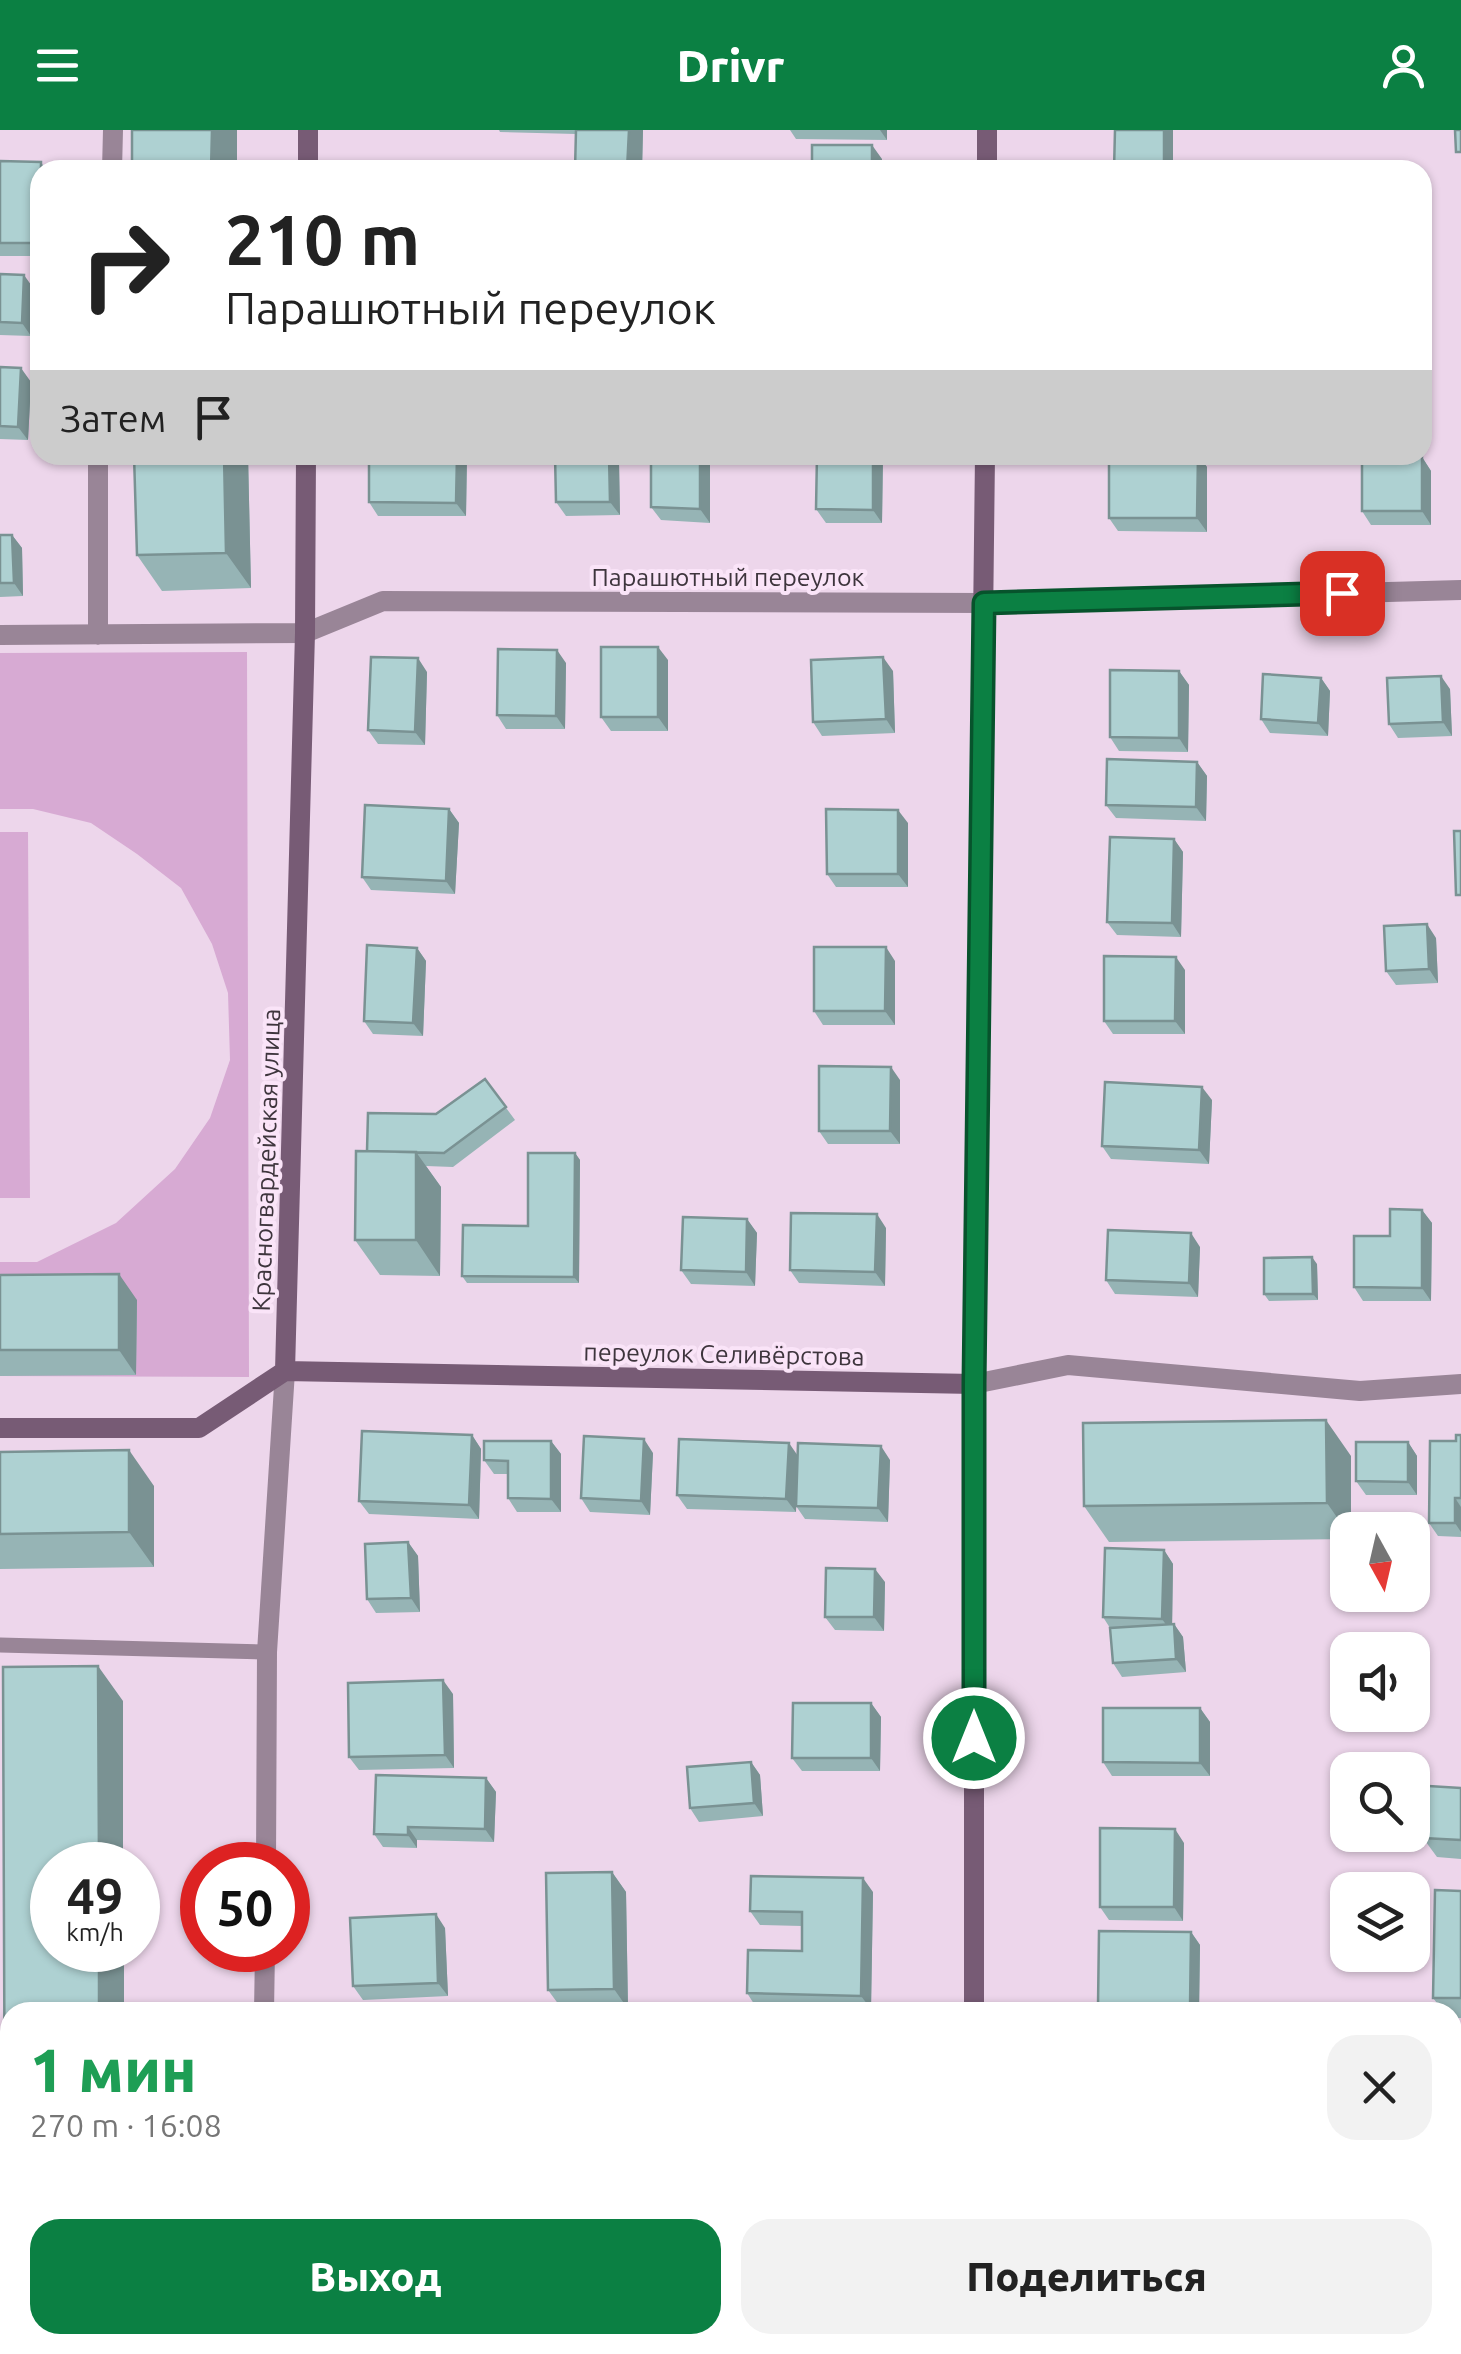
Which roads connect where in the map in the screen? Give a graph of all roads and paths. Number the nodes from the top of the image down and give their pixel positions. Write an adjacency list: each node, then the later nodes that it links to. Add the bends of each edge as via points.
1 (113, 130): 4 (street)
2 (308, 130): 5 (street)
3 (987, 130): 6 (street)
4 (112, 160)
5 (308, 160)
6 (987, 160)
7 (98, 465): 14 (street)
8 (306, 465): 12 (street, Красногвардейская улица)
9 (985, 465): 11 (street)
10 (1461, 590): 11 (street, Парашютный переулок)
11 (984, 603): 12 (street, Парашютный переулок, via 382,601); 16 (street)
12 (305, 633): 14 (street, Парашютный переулок); 15 (street, Красногвардейская улица)
13 (0, 635): 14 (street, Парашютный переулок)
14 (98, 635)
15 (285, 1370): 16 (street, переулок Селивёрстова); 18 (street, via 199,1428); 20 (street, Красногвардейская улица)
16 (974, 1384): 17 (street, переулок Селивёрстова, via 1068,1364 1360,1391); 24 (street)
17 (1461, 1384)
18 (0, 1428)
19 (0, 1646): 20 (lane)
20 (267, 1652): 21 (street, Красногвардейская улица)
21 (266, 1842)
22 (265, 1972): 23 (street)
23 (264, 2002)
24 (974, 2002)

